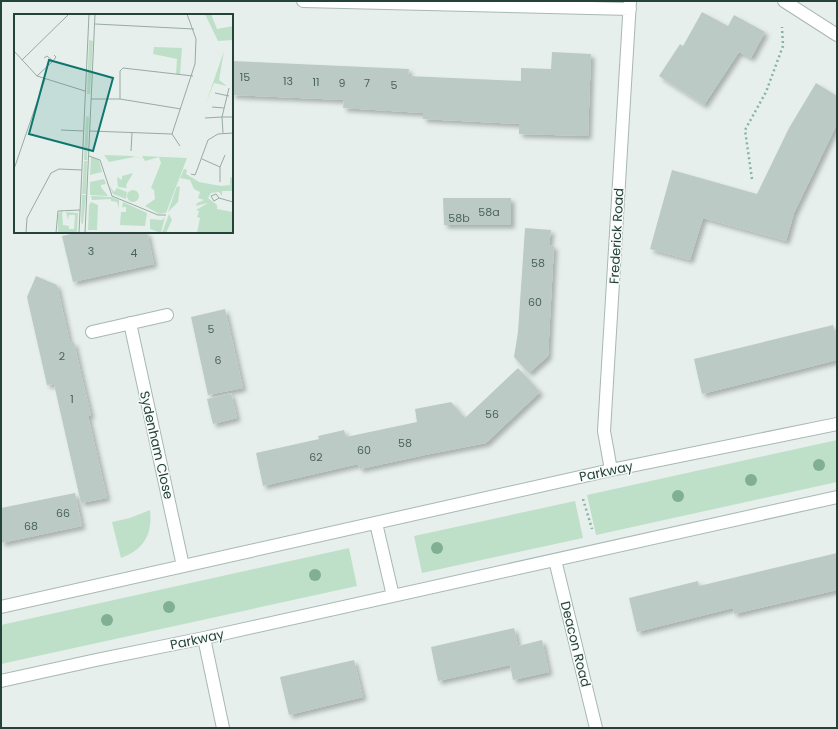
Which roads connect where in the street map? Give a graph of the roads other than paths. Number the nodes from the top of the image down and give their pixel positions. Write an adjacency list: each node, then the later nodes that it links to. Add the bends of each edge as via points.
1 (303, 1): 3 (street)
2 (784, 1): 4 (street)
3 (630, 5): 9 (street, Frederick Road, via 604,431)
4 (837, 35)
5 (167, 315): 6 (street)
6 (130, 323): 7 (street); 13 (street, Sydenham Close)
7 (92, 332)
8 (837, 424): 9 (street, Parkway)
9 (611, 470): 11 (street, Parkway)
10 (837, 497): 12 (street, Parkway)
11 (376, 523): 13 (street, Parkway); 14 (street)
12 (555, 560): 14 (street, Parkway); 19 (street, Deacon Road)
13 (183, 566): 15 (street, Parkway)
14 (393, 596): 16 (street, Parkway)
15 (1, 607)
16 (204, 638): 17 (street, Parkway); 18 (street)
17 (1, 681)
18 (223, 728)
19 (596, 728)

